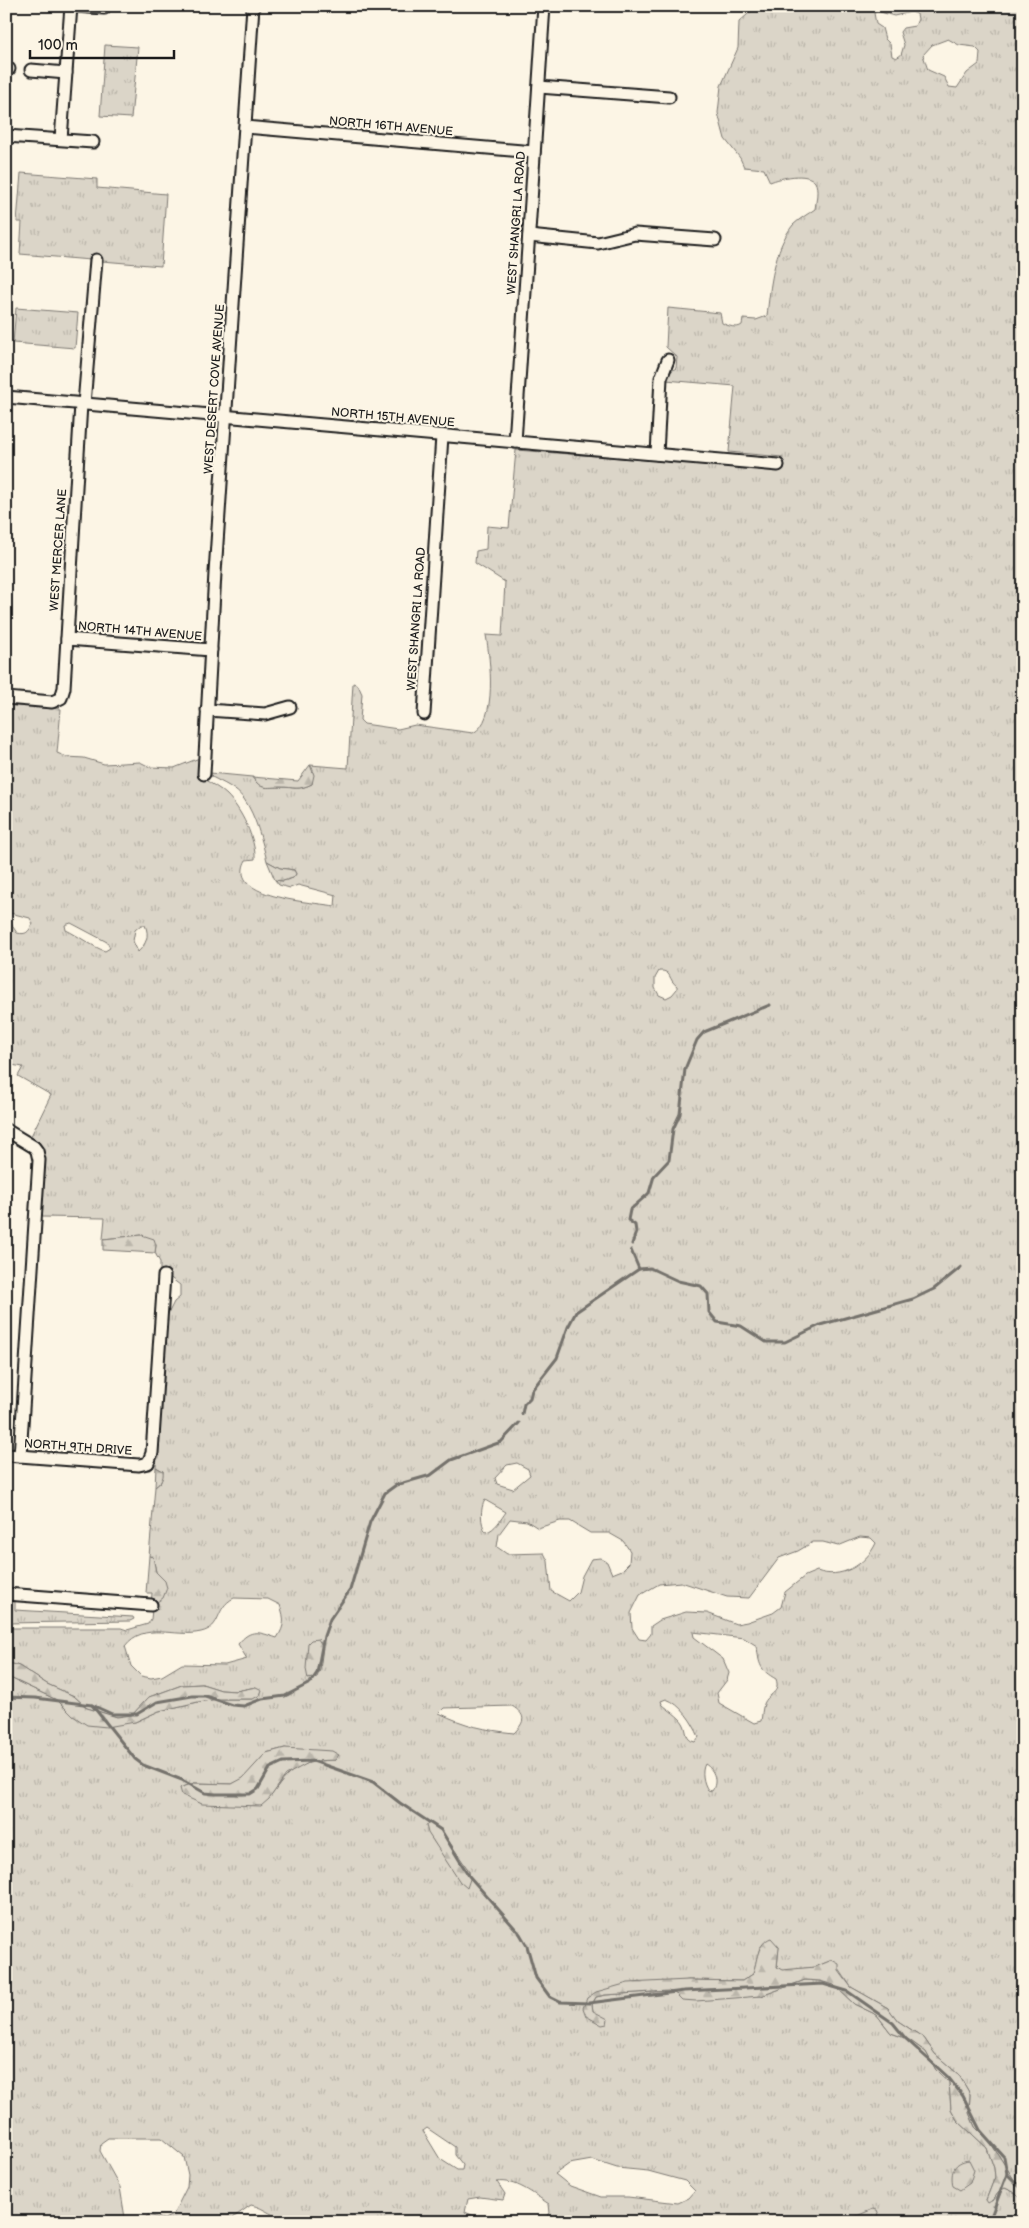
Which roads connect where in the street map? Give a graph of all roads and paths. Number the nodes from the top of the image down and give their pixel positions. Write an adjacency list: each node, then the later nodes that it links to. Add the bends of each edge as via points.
1 (70, 6): 7 (street)
2 (75, 6): 5 (street)
3 (253, 6): 10 (street, WEST DESERT COVE AVENUE)
4 (544, 6): 8 (street, WEST SHANGRI LA ROAD)
5 (104, 8)
6 (31, 70): 7 (street)
7 (66, 73): 12 (street)
8 (539, 87): 9 (street); 14 (street, WEST SHANGRI LA ROAD)
9 (669, 97)
10 (245, 127): 14 (street, NORTH 16TH AVENUE); 21 (street, WEST DESERT COVE AVENUE)
11 (6, 136): 12 (street)
12 (61, 140): 13 (street)
13 (93, 142)
14 (534, 152): 15 (street, WEST SHANGRI LA ROAD)
15 (529, 236): 16 (street, via 598,242 635,234); 23 (street, WEST SHANGRI LA ROAD)
16 (715, 240)
17 (96, 260): 20 (street, WEST MERCER LANE)
18 (668, 360): 24 (street, via 661,378)
19 (6, 397): 20 (street, NORTH 15TH AVENUE)
20 (83, 404): 21 (street, NORTH 15TH AVENUE); 26 (street, WEST MERCER LANE)
21 (226, 416): 22 (street, NORTH 15TH AVENUE); 27 (street, WEST DESERT COVE AVENUE)
22 (442, 436): 23 (street, NORTH 15TH AVENUE); 31 (street, WEST SHANGRI LA ROAD)
23 (515, 442): 24 (street, NORTH 15TH AVENUE)
24 (657, 454): 25 (street, NORTH 15TH AVENUE)
25 (778, 465)
26 (67, 639): 27 (street, NORTH 14TH AVENUE); 28 (street, WEST MERCER LANE, via 61,698 52,702)
27 (211, 650): 30 (street, WEST DESERT COVE AVENUE)
28 (6, 698)
29 (290, 707): 30 (street, via 265,714)
30 (207, 710): 32 (street, WEST DESERT COVE AVENUE)
31 (424, 714)
32 (204, 774)
33 (6, 1130): 36 (street, via 38,1151)
34 (164, 1276): 36 (street, NORTH 9TH DRIVE, via 152,1453 148,1463)
35 (6, 1455): 36 (street, NORTH 9TH DRIVE)
36 (20, 1456)
37 (6, 1594): 38 (street)
38 (151, 1604)

